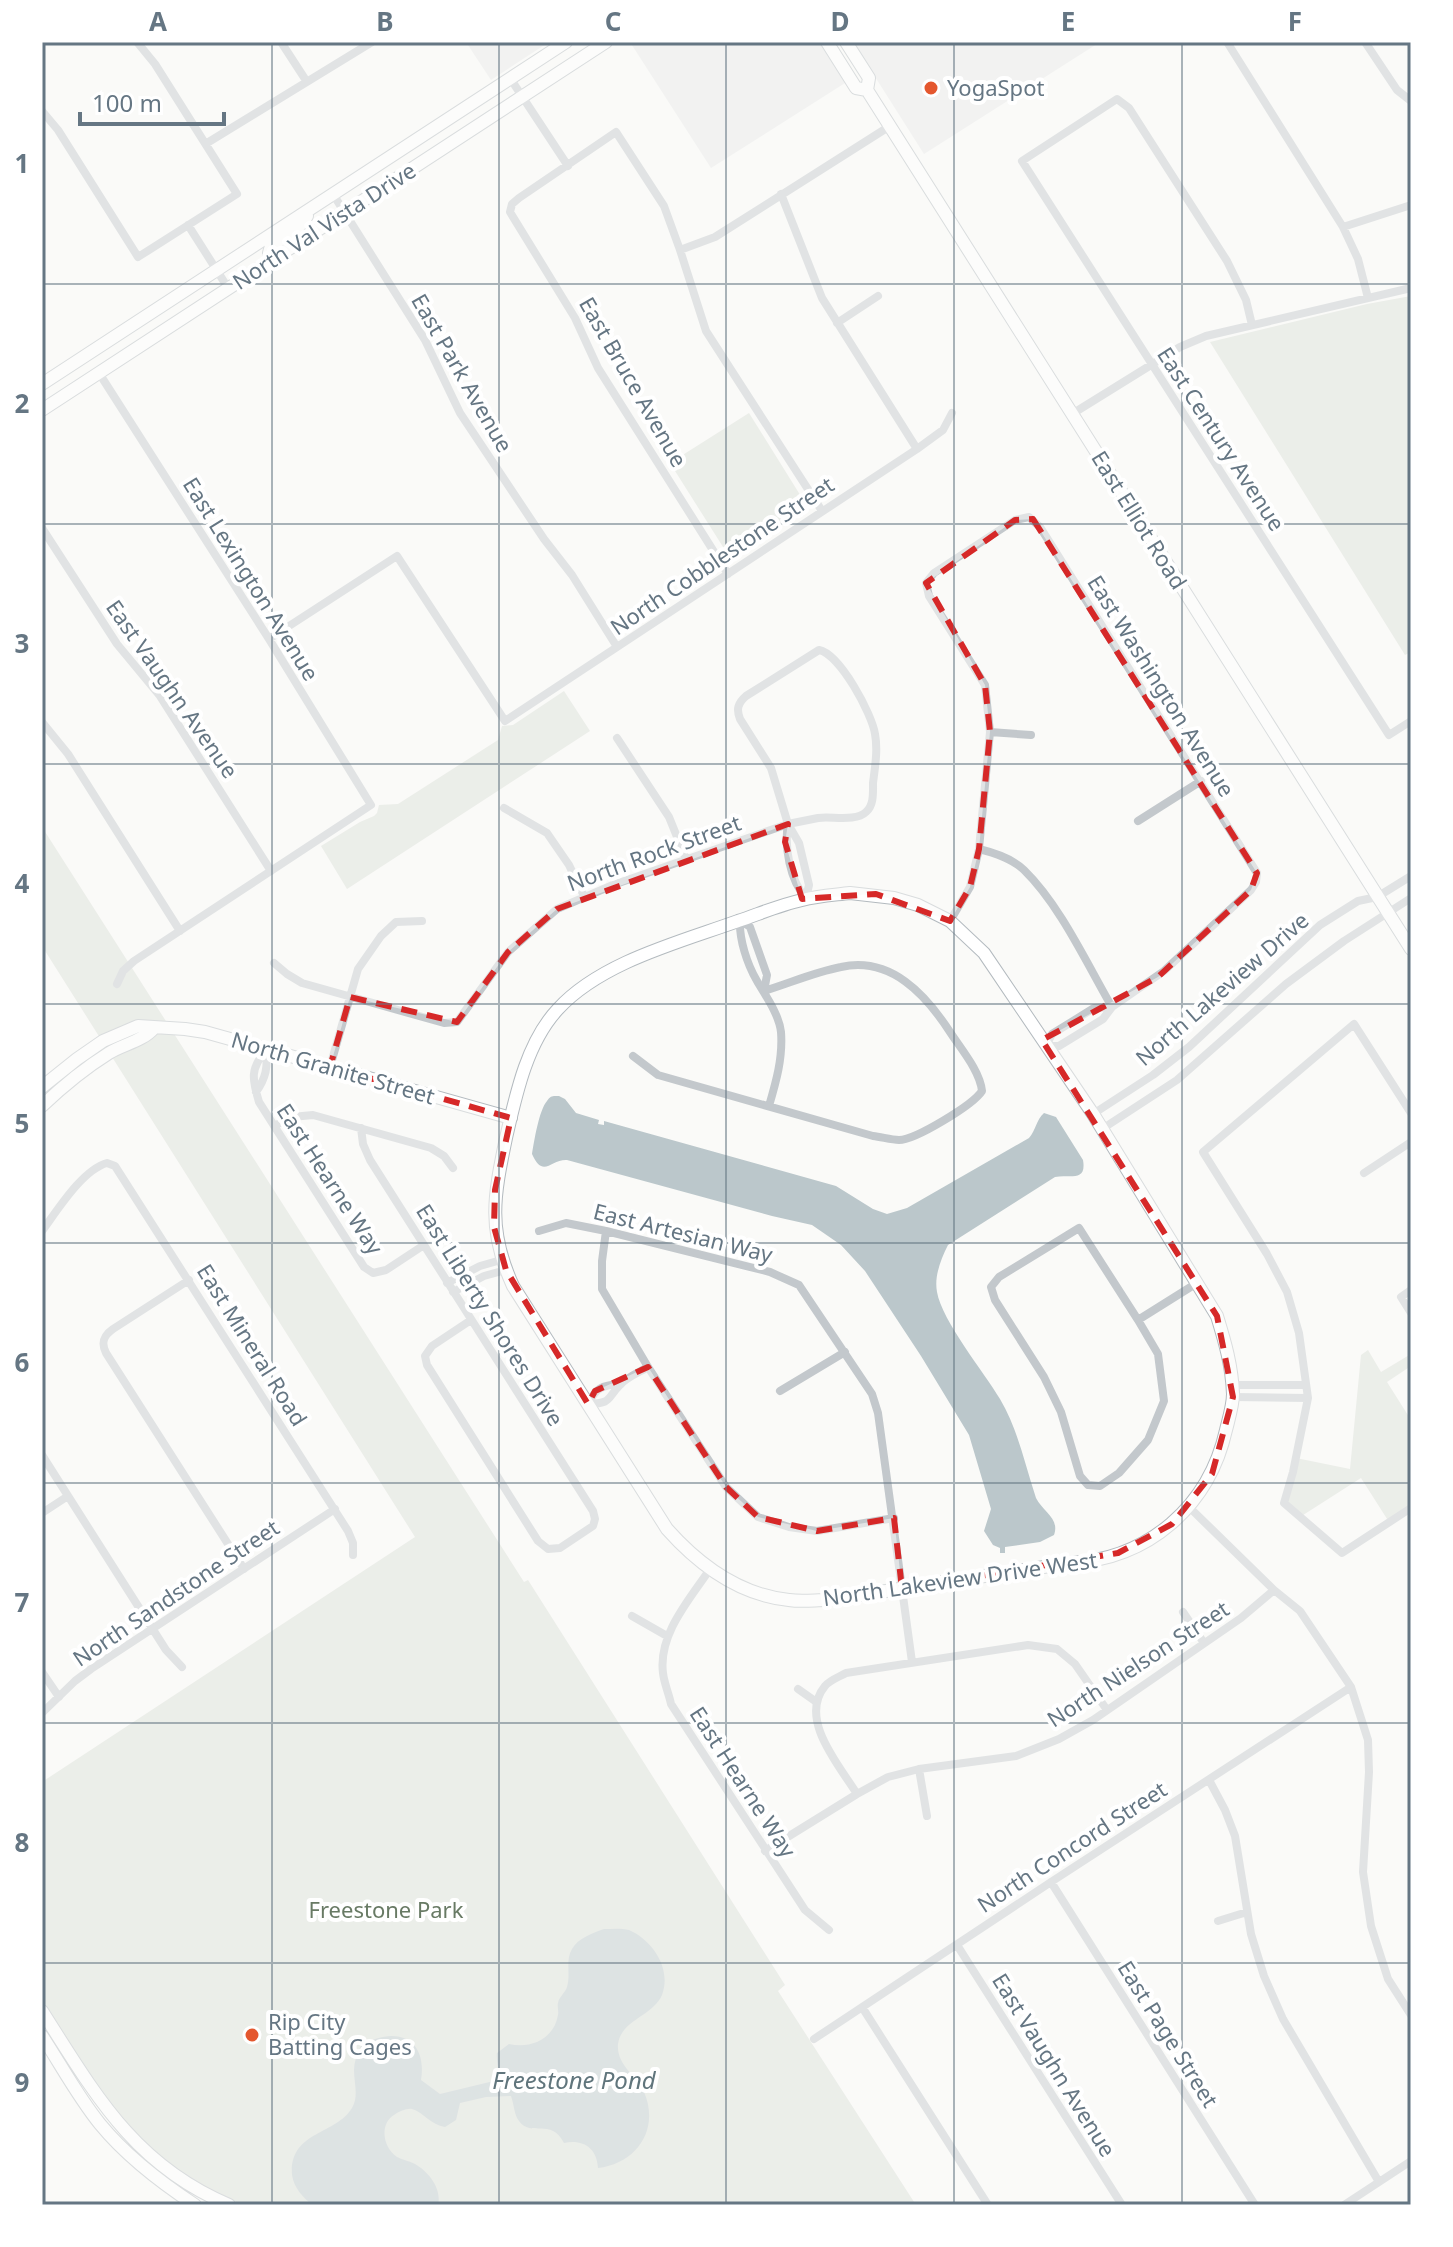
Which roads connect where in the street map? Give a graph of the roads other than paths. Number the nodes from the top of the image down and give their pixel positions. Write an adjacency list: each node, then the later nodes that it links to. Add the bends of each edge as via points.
1 (137, 42): 17 (street)
2 (281, 42): 11 (street)
3 (372, 42): 11 (street)
4 (566, 42): 10 (street, North Val Vista Drive)
5 (606, 42): 13 (street, North Val Vista Drive)
6 (827, 42): 12 (street, East Elliot Road, via 856,88)
7 (846, 42): 12 (street, East Elliot Road, via 869,78)
8 (1227, 42): 25 (street)
9 (1365, 42): 14 (street, via 1397,90)
10 (510, 78): 13 (street); 19 (street, North Val Vista Drive)
11 (307, 82): 17 (street)
12 (867, 90): 16 (street, East Elliot Road)
13 (523, 96): 18 (street); 23 (street, North Val Vista Drive)
14 (1411, 101)
15 (42, 111): 24 (street, via 138,257)
16 (890, 126): 20 (street); 40 (street, East Elliot Road)
17 (207, 143): 24 (street, via 237,194)
18 (568, 166): 26 (street, via 616,132 664,206); 44 (street, East Bruce Avenue, via 519,198 510,208 514,221 575,318 598,368)
19 (333, 194): 22 (street, North Val Vista Drive); 23 (street, East Park Avenue)
20 (781, 194): 26 (street, via 715,237); 33 (street)
21 (1411, 205): 25 (street)
22 (314, 207): 27 (street, via 296,230 271,246); 28 (street, North Val Vista Drive)
23 (344, 213): 27 (street, North Val Vista Drive); 46 (street, East Park Avenue, via 425,340 460,413)
24 (188, 225): 28 (street)
25 (1343, 227): 32 (street)
26 (680, 250): 42 (street, via 706,331)
27 (272, 259): 29 (street, North Val Vista Drive)
28 (216, 270): 29 (street); 37 (street, North Val Vista Drive)
29 (228, 288): 36 (street, North Val Vista Drive)
30 (1411, 288): 32 (street)
31 (878, 296): 33 (street)
32 (1368, 298): 34 (street)
33 (837, 323): 41 (street)
34 (1252, 325): 35 (street, via 1206,336); 35 (street, East Century Avenue, via 1227,261 1129,108 1117,99 1022,161)
35 (1152, 365): 40 (street); 47 (street, East Century Avenue, via 1389,735)
36 (99, 373): 38 (street, North Val Vista Drive); 45 (street, East Lexington Avenue)
37 (42, 384)
38 (42, 410)
39 (952, 413): 41 (street, North Cobblestone Street, via 943,430)
40 (1072, 414): 61 (street, East Elliot Road)
41 (917, 449): 42 (street, North Cobblestone Street)
42 (822, 511): 44 (street, North Cobblestone Street)
43 (42, 528): 58 (street, East Vaughn Avenue, via 112,636 160,696)
44 (728, 574): 46 (street, North Cobblestone Street)
45 (269, 639): 46 (street, North Cobblestone Street, via 397,556 505,721); 58 (street, East Lexington Avenue, via 371,805)
46 (617, 647)
47 (1411, 721)
48 (42, 722): 68 (street, via 68,754)
49 (990, 732): 50 (street); 52 (street, East Washington Avenue, via 985,685 926,583 1019,517 1029,517); 56 (street)
50 (1031, 735)
51 (617, 738): 57 (street, via 669,817)
52 (1201, 781): 54 (street); 74 (street, East Washington Avenue, via 1257,878 1251,890 1164,971)
53 (504, 808): 60 (street, via 547,833)
54 (1138, 821)
55 (788, 824): 55 (street, North Rock Street, via 774,774 740,719 738,706 812,653 824,650 862,701 873,726 872,801 857,816); 57 (street, North Rock Street); 62 (street, via 804,862); 62 (street, via 785,842 796,885)
56 (979, 849): 67 (street, via 970,887); 74 (street, via 1023,868 1052,904)
57 (686, 859): 60 (street, North Rock Street)
58 (271, 871): 68 (street)
59 (1411, 876): 61 (street, North Lakeview Drive)
60 (584, 896): 73 (street, North Rock Street, via 557,909 508,952 457,1022)
61 (1377, 897): 64 (street, East Elliot Road); 85 (street, North Lakeview Drive, via 1358,901 1311,932 1189,1047)
62 (806, 898): 65 (street, North Lakeview Drive West); 67 (street, North Lakeview Drive West, via 876,894 918,905)
63 (1411, 898): 64 (street, North Lakeview Drive)
64 (1387, 912): 69 (street, East Elliot Road); 85 (street, North Lakeview Drive, via 1270,997 1177,1080)
65 (740, 920): 72 (street, via 739,934); 84 (street, North Lakeview Drive West, via 619,966 559,1008 527,1063)
66 (422, 921): 73 (street, via 396,922 381,936 358,969)
67 (950, 921): 75 (street, North Lakeview Drive West, via 984,953)
68 (180, 931): 71 (street, via 129,965)
69 (1411, 949)
70 (274, 963): 73 (street, via 294,979)
71 (117, 984)
72 (764, 991): 82 (street, via 781,1029 779,1070); 82 (street, via 844,966 893,974 915,986 939,1015 982,1091 934,1127 902,1140)
73 (350, 997): 79 (street)
74 (1112, 1007): 75 (street, via 1103,1019 1059,1046); 75 (street, via 1094,1008 1052,1034)
75 (1046, 1046): 85 (street, North Lakeview Drive West)
76 (107, 1047): 77 (street, North Granite Street, via 148,1035 154,1028 195,1030); 80 (street, via 77,1059); 81 (street)
77 (266, 1050): 79 (street, North Granite Street); 86 (street, East Hearne Way, via 252,1077)
78 (633, 1056): 82 (street, via 658,1075)
79 (330, 1067): 84 (street, North Granite Street)
80 (42, 1087)
81 (42, 1106)
82 (769, 1106)
83 (1411, 1113): 106 (street, via 1354,1024 1203,1152 1287,1292)
84 (511, 1118): 95 (street, North Lakeview Drive West, via 495,1190 494,1227)
85 (1097, 1121): 98 (street, North Lakeview Drive West)
86 (274, 1126): 87 (street, via 306,1114); 94 (street, East Hearne Way, via 368,1271 382,1272)
87 (361, 1128): 89 (street, via 431,1148); 94 (street, East Liberty Shores Drive, via 370,1160)
88 (1411, 1142): 90 (street)
89 (453, 1168)
90 (1364, 1173)
91 (42, 1231): 96 (street, East Mineral Road, via 94,1168 107,1163 118,1169)
92 (539, 1231): 93 (street, East Artesian Way, via 566,1223)
93 (606, 1231): 104 (street, East Artesian Way, via 770,1272 799,1285); 105 (street, via 602,1289)
94 (424, 1245): 97 (street, East Liberty Shores Drive)
95 (503, 1265): 97 (street, via 480,1266); 100 (street); 110 (street, North Lakeview Drive West)
96 (189, 1280): 115 (street, East Mineral Road); 119 (street, via 113,1329 104,1339 106,1353)
97 (447, 1283): 100 (street, East Liberty Shores Drive)
98 (1197, 1283): 103 (street); 108 (street, North Lakeview Drive West, via 1217,1316 1228,1350)
99 (1411, 1290): 101 (street, via 1401,1297)
100 (453, 1292): 102 (street, East Liberty Shores Drive)
101 (1411, 1313)
102 (471, 1320): 102 (street, East Liberty Shores Drive, via 432,1346 425,1356 427,1365 538,1541 548,1549 560,1548 590,1529 595,1519 591,1508)
103 (1138, 1320): 103 (street, via 1079,1228 991,1287 1044,1377 1061,1412 1080,1476 1088,1485 1100,1486 1119,1473 1148,1440 1164,1401 1158,1354)
104 (845, 1352): 107 (street); 117 (street, East Artesian Way, via 878,1413)
105 (648, 1367): 110 (street, via 595,1391); 117 (street, via 726,1487 758,1517 817,1531)
106 (1306, 1385): 108 (street); 109 (street)
107 (780, 1391)
108 (1232, 1391): 109 (street); 113 (street, North Lakeview Drive West, via 1212,1474)
109 (1308, 1398): 114 (street, via 1284,1503 1342,1553)
110 (588, 1404): 120 (street, North Lakeview Drive West, via 667,1529)
111 (42, 1455): 112 (street)
112 (68, 1496): 116 (street); 125 (street)
113 (1189, 1507): 121 (street, North Lakeview Drive West, via 1145,1543 1094,1562); 122 (street)
114 (1411, 1508)
115 (335, 1509): 118 (street, East Mineral Road, via 351,1536); 119 (street, North Sandstone Street)
116 (42, 1513)
117 (894, 1518): 121 (street, East Artesian Way)
118 (353, 1555)
119 (244, 1569): 125 (street, North Sandstone Street)
120 (710, 1569): 121 (street, North Lakeview Drive West, via 755,1593 790,1600); 126 (street, East Hearne Way)
121 (902, 1589): 128 (street, East Artesian Way)
122 (1274, 1590): 127 (street, North Nielson Street); 131 (street, via 1300,1611)
123 (1183, 1612): 127 (street)
124 (632, 1616): 126 (street)
125 (153, 1629): 129 (street); 133 (street, North Sandstone Street)
126 (667, 1636): 141 (street, East Hearne Way, via 662,1672 671,1704)
127 (1204, 1643): 135 (street, North Nielson Street)
128 (912, 1662): 134 (street, via 846,1673 827,1684); 135 (street, via 1028,1645 1057,1649 1075,1664)
129 (182, 1667)
130 (42, 1672): 133 (street)
131 (1351, 1687): 138 (street, North Concord Street); 149 (street, via 1368,1740 1363,1872 1371,1926 1388,1979)
132 (798, 1689): 134 (street)
133 (59, 1697): 136 (street, North Sandstone Street)
134 (815, 1701): 139 (street, via 817,1729)
135 (1107, 1710): 137 (street, North Nielson Street, via 1059,1739 1016,1756)
136 (42, 1713)
137 (919, 1769): 139 (street, North Nielson Street, via 888,1777); 140 (street)
138 (1209, 1780): 142 (street, North Concord Street); 143 (street, via 1235,1836)
139 (857, 1794): 141 (street, North Nielson Street)
140 (927, 1816)
141 (765, 1851): 145 (street, East Hearne Way, via 805,1910)
142 (1051, 1882): 146 (street, North Concord Street); 160 (street, East Page Street)
143 (1247, 1912): 144 (street); 153 (street, via 1264,1976 1283,2019)
144 (1218, 1921)
145 (829, 1930)
146 (957, 1945): 147 (street, North Concord Street); 159 (street, East Vaughn Avenue)
147 (862, 2007): 151 (street, North Concord Street); 158 (street)
148 (42, 2011): 154 (street, via 123,2130 161,2166)
149 (1411, 2015)
150 (42, 2036): 156 (street, via 114,2140)
151 (814, 2039)
152 (1411, 2161): 153 (street)
153 (1379, 2182): 161 (street)
154 (200, 2191): 155 (street); 156 (street)
155 (214, 2202): 157 (street)
156 (195, 2205)
157 (229, 2205)
158 (988, 2205)
159 (1122, 2205)
160 (1255, 2205)
161 (1344, 2205)

